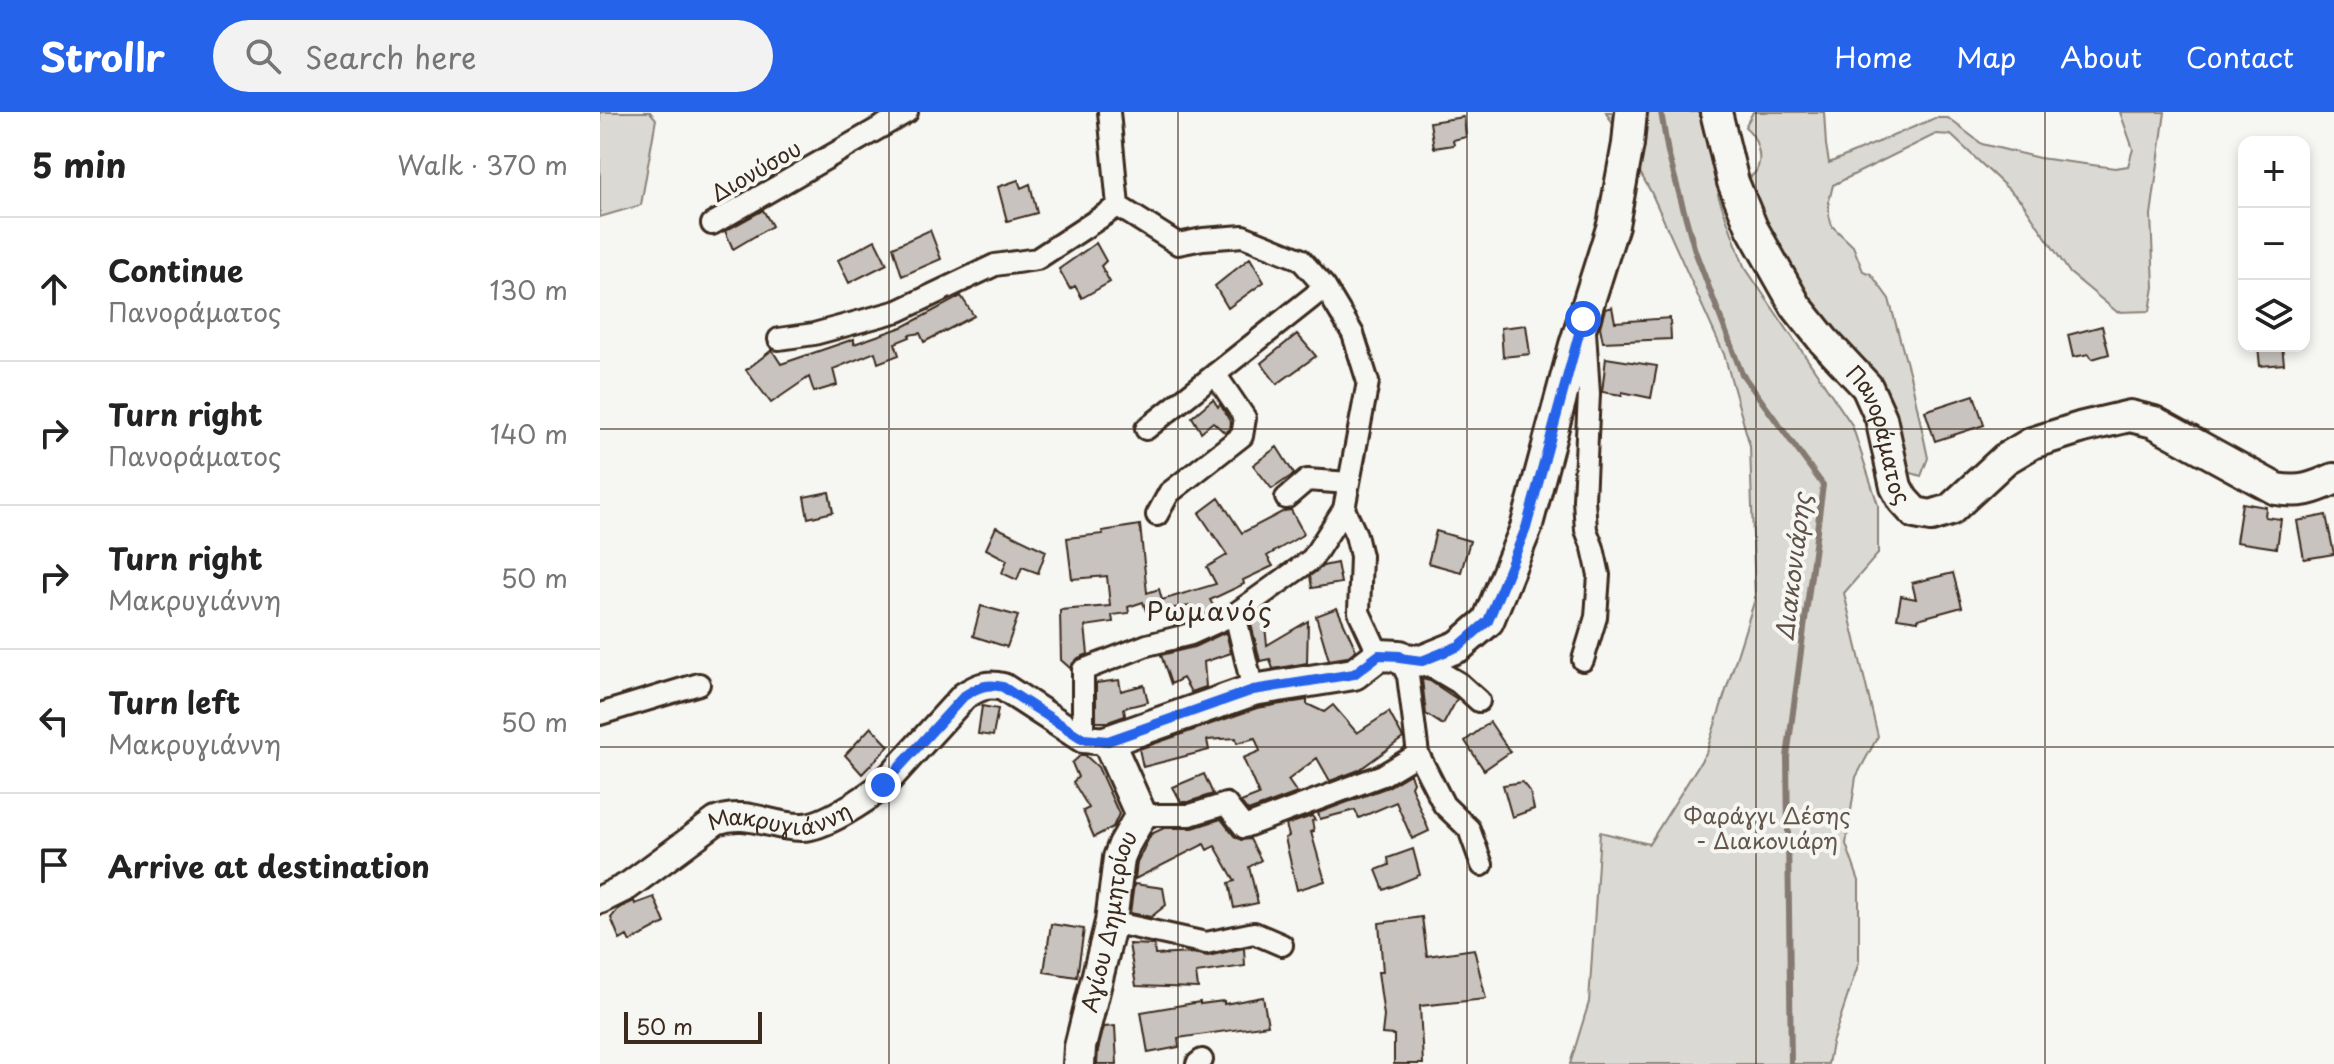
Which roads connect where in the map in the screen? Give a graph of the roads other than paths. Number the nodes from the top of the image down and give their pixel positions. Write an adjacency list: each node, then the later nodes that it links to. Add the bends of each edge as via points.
1 (907, 112): 6 (street, Διονύσου)
2 (1109, 112): 5 (street)
3 (1631, 112): 8 (main road, via 1613,225)
4 (1716, 112): 12 (main road, Πανοράματος, via 1733,182 1752,228 1796,306 1867,387 1881,418 1896,487 1915,513 1931,516 1950,510 2032,443 2130,416 2154,422 2276,489 2295,492)
5 (1118, 206): 7 (street, via 1178,244 1243,236 1300,259); 9 (street, via 1037,259 995,265 898,311)
6 (712, 224)
7 (1325, 287): 10 (street); 13 (street, via 1353,334 1368,382)
8 (1583, 319): 18 (main road, via 1526,528 1488,621 1459,646); 19 (street, via 1589,394 1584,500 1599,575 1596,617)
9 (779, 339)
10 (1215, 374): 11 (street); 16 (street, via 1245,418 1242,436 1169,493)
11 (1146, 429)
12 (2334, 479)
13 (1349, 483): 14 (street, via 1307,480); 15 (street)
14 (1286, 498)
15 (1344, 509): 17 (street, via 1312,559); 18 (street, via 1361,556 1359,612)
16 (1157, 515)
17 (1235, 614): 21 (street); 24 (street, via 1083,670)
18 (1400, 658): 21 (main road, via 1354,674); 22 (street, via 1459,683); 25 (street, via 1408,676)
19 (1583, 660)
20 (699, 684): 23 (street)
21 (1253, 690): 24 (main road)
22 (1479, 701)
23 (600, 714)
24 (1095, 740): 26 (main road, Αγίου Δημητρίου); 28 (street, Μακρυγιάννη, via 1003,687 977,688 871,795 804,828 727,816)
25 (1418, 754): 26 (street, via 1383,775 1244,827 1226,804 1190,815); 27 (street, via 1444,805 1469,829)
26 (1141, 815): 29 (main road, Αγίου Δημητρίου, via 1121,852)
27 (1482, 865)
28 (600, 900)
29 (1111, 922): 30 (street, via 1206,943 1254,933); 31 (main road, Αγίου Δημητρίου)
30 (1282, 945)
31 (1079, 1064)

